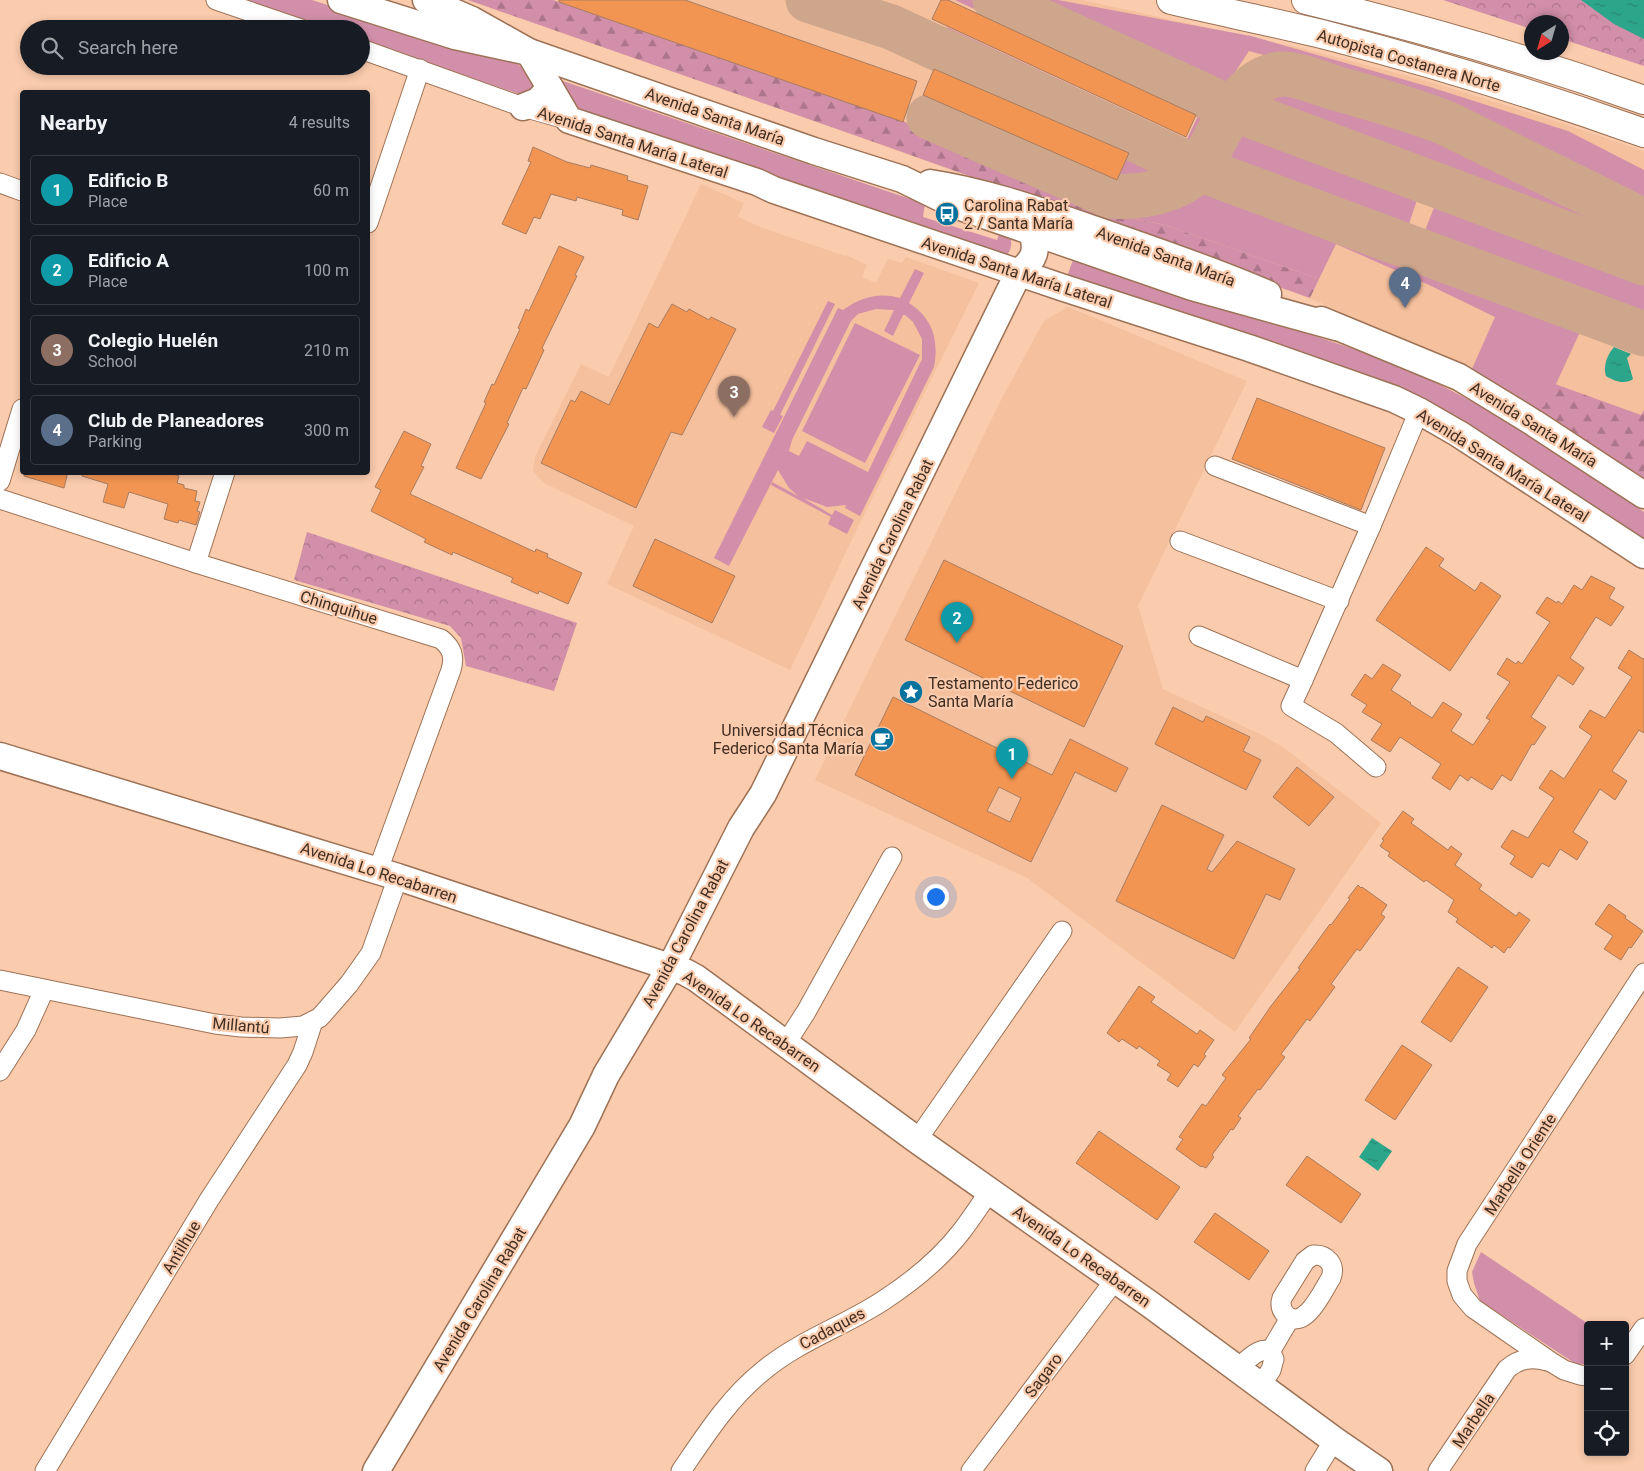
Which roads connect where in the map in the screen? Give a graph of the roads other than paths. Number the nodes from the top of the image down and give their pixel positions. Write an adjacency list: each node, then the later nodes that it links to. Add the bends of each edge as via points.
1 (216, 0): 6 (street)
2 (342, 0): 8 (street, Avenida Santa María, via 455,36)
3 (426, 0): 8 (street, Avenida Santa María, via 472,20)
4 (1171, 0): 14 (highway, Autopista Costanera Norte, via 1417,60)
5 (1306, 0): 11 (highway, Autopista Costanera Norte, via 1463,42)
6 (275, 20)
7 (370, 52): 9 (street, Avenida Santa María Lateral)
8 (529, 52): 10 (street); 18 (street, Avenida Santa María, via 902,179 979,192)
9 (420, 69): 12 (street, Avenida Santa María Lateral); 17 (street)
10 (550, 88): 12 (street, via 538,101); 13 (street)
11 (1644, 100)
12 (523, 107): 13 (street, Avenida Santa María Lateral)
13 (569, 120): 19 (street, Avenida Santa María Lateral)
14 (1644, 133)
15 (0, 183): 16 (street)
16 (20, 190)
17 (370, 217)
18 (1036, 221): 19 (street, Avenida Carolina Rabat, via 1036,244 1030,264); 25 (street, Avenida Santa María, via 1208,269 1336,327 1430,364 1458,377 1534,423)
19 (1019, 272): 20 (street, Avenida Santa María Lateral, via 1249,348 1394,399); 39 (street, Avenida Carolina Rabat, via 763,794 750,834)
20 (1419, 411): 27 (street); 29 (street, Avenida Santa María Lateral)
21 (20, 416): 24 (street)
22 (1215, 466): 27 (street)
23 (224, 475): 30 (street)
24 (0, 481)
25 (1644, 495)
26 (0, 499): 30 (street, Chinquihue)
27 (1372, 526): 31 (street)
28 (1180, 541): 31 (street)
29 (1644, 555)
30 (196, 563): 37 (street, Chinquihue, via 441,638 449,646 454,659)
31 (1339, 602): 33 (street)
32 (1199, 636): 33 (street)
33 (1303, 680): 35 (street, via 1291,706 1336,733)
34 (0, 756): 37 (street, Avenida Lo Recabarren)
35 (1376, 768)
36 (892, 857): 44 (street)
37 (388, 873): 39 (street, Avenida Lo Recabarren); 43 (street, Millantú, via 371,953 348,984)
38 (1062, 931): 46 (street)
39 (678, 969): 44 (street, Avenida Lo Recabarren); 61 (street, Avenida Carolina Rabat, via 612,1090 582,1126)
40 (1644, 973): 50 (street, Marbella Oriente, via 1461,1257 1457,1281 1462,1295)
41 (0, 980): 42 (street, Millantú)
42 (44, 990): 43 (street, Millantú, via 228,1026 280,1028 303,1026); 45 (street, via 26,1030)
43 (313, 1021): 60 (street, Antilhue, via 297,1065 210,1200)
44 (786, 1043): 46 (street, Avenida Lo Recabarren)
45 (0, 1071)
46 (917, 1140): 47 (street, Avenida Lo Recabarren)
47 (990, 1191): 48 (street, Avenida Lo Recabarren); 62 (street, Cadaques, via 961,1232 912,1280 883,1301 792,1349 762,1371 720,1416)
48 (1115, 1280): 55 (street, Avenida Lo Recabarren); 63 (street, Sagaro)
49 (1290, 1318): 53 (street)
50 (1491, 1321): 54 (street, Marbella Oriente); 56 (street, via 1506,1343)
51 (1644, 1328): 52 (street)
52 (1629, 1349)
53 (1270, 1352): 55 (street, via 1259,1351); 58 (street, via 1273,1365)
54 (1550, 1362): 56 (street, Marbella, via 1527,1358); 57 (street)
55 (1237, 1369): 58 (street, Avenida Lo Recabarren)
56 (1507, 1369): 66 (street, Marbella)
57 (1584, 1376)
58 (1260, 1386): 59 (street, Avenida Lo Recabarren)
59 (1334, 1440): 64 (street); 65 (street, Avenida Lo Recabarren)
60 (45, 1471)
61 (376, 1471)
62 (681, 1471)
63 (971, 1471)
64 (1315, 1471)
65 (1379, 1471)
66 (1438, 1471)

